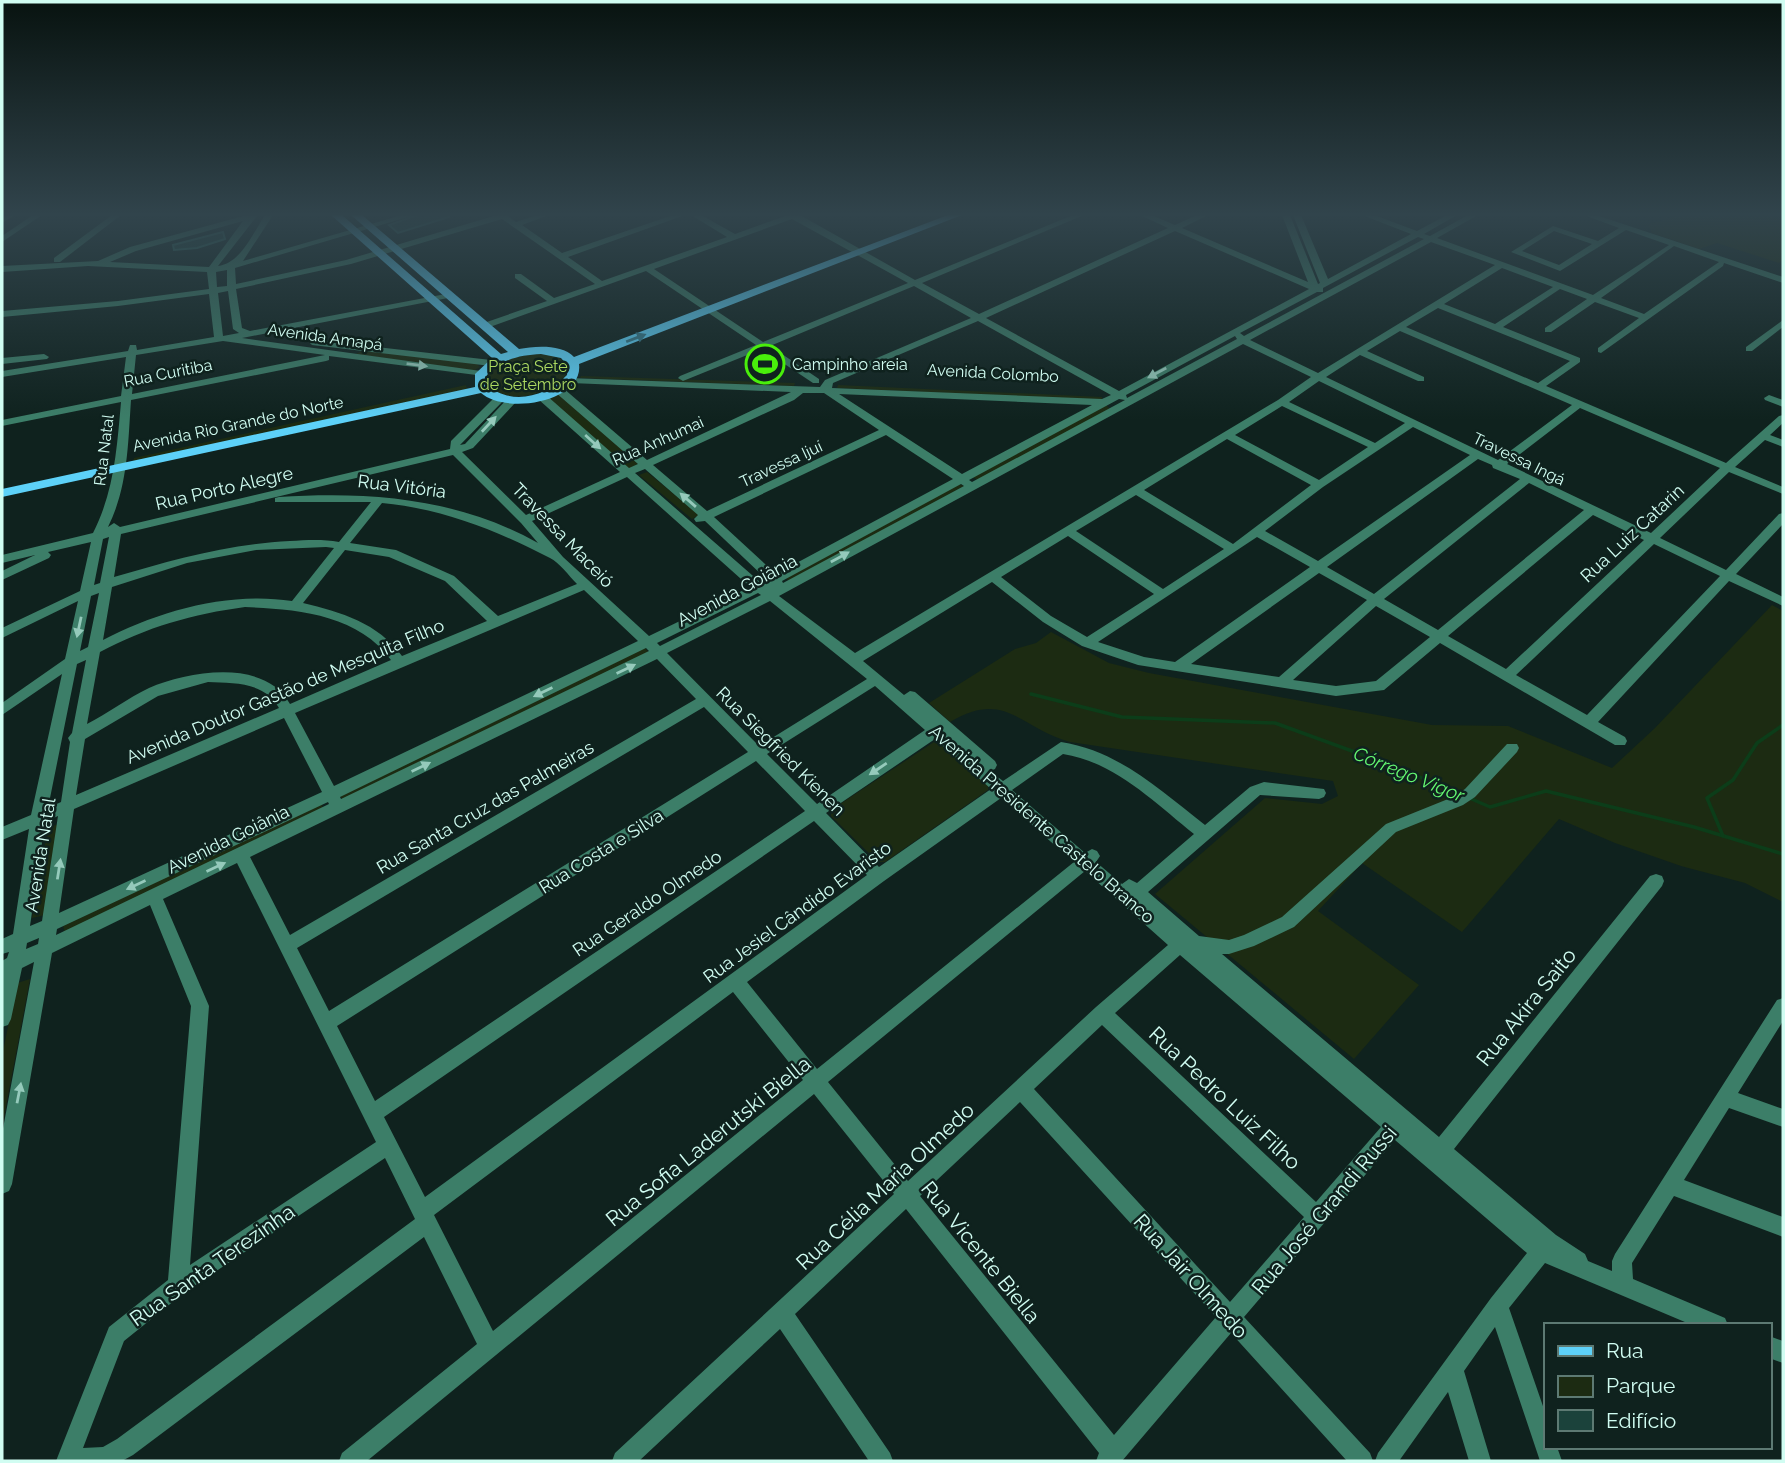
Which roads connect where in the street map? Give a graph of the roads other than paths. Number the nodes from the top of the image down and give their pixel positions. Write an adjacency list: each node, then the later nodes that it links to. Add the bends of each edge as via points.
1 (214, 283): 23 (street)
2 (236, 283): 20 (street)
3 (411, 283): 26 (main road)
4 (435, 283): 25 (main road)
5 (528, 283): 28 (street)
6 (669, 283): 29 (street)
7 (748, 283): 29 (main road)
8 (779, 283): 33 (main road)
9 (914, 283): 36 (street); 48 (street)
10 (1054, 283): 36 (street, Rua Anhumai)
11 (1314, 283): 24 (street)
12 (1323, 283): 24 (street)
13 (1324, 283): 24 (street)
14 (1334, 283): 24 (street, Avenida Goiânia)
15 (1336, 283): 24 (street, Avenida Goiânia)
16 (1471, 283): 30 (street)
17 (1548, 283): 22 (street)
18 (1617, 283): 27 (street)
19 (1694, 283): 37 (street)
20 (231, 284): 23 (street); 31 (street)
21 (601, 284): 28 (street)
22 (1558, 287): 27 (street); 41 (street)
23 (214, 288): 34 (street); 35 (street, via 101,306)
24 (1326, 288): 45 (street, Avenida Goiânia); 47 (street, Avenida Goiânia)
25 (445, 292): 26 (street); 39 (main road)
26 (428, 298): 43 (main road); 44 (street)
27 (1594, 299): 37 (street); 42 (street)
28 (553, 301): 39 (street)
29 (697, 302): 33 (street); 61 (main road)
30 (1437, 304): 40 (street); 41 (street)
31 (234, 307): 34 (street); 44 (street)
32 (2, 308): 35 (street)
33 (709, 310): 48 (street); 61 (main road, one-way to 33)
34 (215, 311): 46 (street)
35 (10, 312)
36 (978, 318): 67 (street, Rua Anhumai); 74 (street)
37 (1646, 318): 52 (street)
38 (1783, 323): 50 (street)
39 (484, 326): 43 (main road); 54 (main road)
40 (1398, 327): 53 (street); 68 (street)
41 (1495, 328): 68 (street, via 1577,360)
42 (1548, 330)
43 (469, 331): 58 (main road)
44 (242, 332): 46 (street); 49 (street, Avenida Amapá)
45 (1230, 335): 47 (street, Travessa Ingá); 56 (street, Avenida Goiânia)
46 (218, 336): 51 (street); 55 (street, Avenida Amapá)
47 (1242, 341): 60 (street, Avenida Goiânia); 63 (street, Travessa Ingá)
48 (763, 345): 64 (street); 67 (street)
49 (350, 347): 55 (street); 58 (street, Avenida Amapá)
50 (1749, 349)
51 (132, 350): 59 (street); 70 (street, Rua Natal)
52 (1601, 351)
53 (1358, 352): 63 (street); 65 (street)
54 (517, 353): 58 (main road); 61 (main road, via 541,350)
55 (340, 355): 66 (street, Avenida Amapá, one-way to 66); 70 (street, Rua Curitiba)
56 (1184, 359): 60 (street); 74 (street, Avenida Goiânia, one-way to 74)
57 (2, 361): 59 (street)
58 (495, 361): 66 (main road)
59 (35, 363): 62 (street)
60 (1196, 364): 74 (street, Avenida Goiânia, via 1129,400)
61 (570, 367): 64 (street, Avenida Colombo); 67 (street, Avenida Colombo); 69 (main road)
62 (2, 374)
63 (1318, 377): 76 (street); 81 (street, Travessa Ingá)
64 (683, 378): 67 (street, Avenida Colombo)
65 (1422, 379)
66 (481, 380): 73 (main road); 89 (main road, Avenida Rio Grande do Norte)
67 (816, 384): 74 (street, Avenida Colombo); 75 (street, Avenida Colombo); 82 (street); 90 (street, Rua Anhumai)
68 (1540, 386): 78 (street)
69 (559, 390): 71 (main road); 90 (street, Avenida Presidente Castelo Branco)
70 (126, 397): 80 (street, Rua Curitiba); 89 (street, Rua Natal)
71 (542, 397): 73 (main road); 93 (street, Avenida Presidente Castelo Branco, one-way to 93)
72 (1769, 398): 77 (street)
73 (506, 399): 87 (street, via 455,443)
74 (1117, 400): 75 (street, Avenida Colombo); 96 (street, Avenida Goiânia)
75 (1104, 402): 96 (street, Avenida Goiânia)
76 (1282, 402): 83 (street); 86 (street)
77 (1783, 404)
78 (1578, 405): 91 (street); 92 (street)
79 (1783, 418): 84 (street, Rua Luiz Catarin)
80 (2, 423)
81 (1412, 423): 86 (street); 88 (street, Travessa Ingá)
82 (886, 431): 96 (street); 105 (street, Travessa Ijuí)
83 (1227, 435): 97 (street); 98 (street)
84 (1764, 436): 85 (street); 92 (street, Rua Luiz Catarin)
85 (1783, 444)
86 (1376, 447): 97 (street)
87 (455, 451): 102 (street, Rua Porto Alegre); 107 (street, Travessa Maceió)
88 (1476, 455): 91 (street, Travessa Ingá); 121 (street)
89 (121, 461): 95 (main road, Avenida Rio Grande do Norte); 100 (main road, Avenida Rio Grande do Norte); 104 (street, Rua Natal)
90 (646, 464): 93 (street, Rua Anhumai); 105 (street, Avenida Presidente Castelo Branco, one-way to 90)
91 (1497, 466): 94 (street, Travessa Ingá)
92 (1727, 468): 99 (street); 113 (street, Rua Luiz Catarin)
93 (627, 472): 107 (street, Rua Anhumai); 108 (street, Avenida Presidente Castelo Branco)
94 (1526, 480): 103 (street, Travessa Ingá); 130 (street)
95 (2, 482)
96 (966, 483): 127 (street, Avenida Goiânia)
97 (1319, 485): 110 (street)
98 (1135, 490): 109 (street); 118 (street)
99 (1783, 491)
100 (2, 494)
101 (379, 499): 102 (street, Rua Vitória, via 311,498); 116 (street); 120 (street, Rua Vitória, via 480,518)
102 (230, 505): 111 (street, Rua Porto Alegre)
103 (1590, 511): 113 (street, Travessa Ingá); 135 (street)
104 (111, 515): 111 (street, Rua Natal); 112 (street, Rua Natal)
105 (707, 517): 108 (street, Travessa Ijuí); 114 (street, Avenida Presidente Castelo Branco)
106 (1783, 517): 122 (street)
107 (525, 520): 120 (street, Travessa Maceió)
108 (688, 524): 117 (street, Avenida Presidente Castelo Branco)
109 (1068, 531): 124 (street); 129 (street)
110 (1256, 531): 118 (street); 121 (street)
111 (116, 532): 112 (street, Rua Porto Alegre); 125 (street, Avenida Natal)
112 (98, 536): 115 (street, Rua Porto Alegre); 128 (street, Avenida Natal)
113 (1650, 539): 122 (street, Travessa Ingá); 143 (street, Rua Luiz Catarin)
114 (732, 541): 117 (street); 127 (street, Avenida Presidente Castelo Branco)
115 (71, 543): 119 (street, Rua Porto Alegre); 123 (street)
116 (343, 546): 125 (street, via 289,544 232,550); 132 (street); 133 (street, via 391,555 434,570 476,598)
117 (715, 549): 127 (street, Avenida Presidente Castelo Branco)
118 (1233, 549): 129 (street)
119 (2, 559)
120 (559, 560): 126 (street, Travessa Maceió)
121 (1320, 567): 130 (street); 142 (street)
122 (1726, 575): 131 (street, Travessa Ingá); 149 (street)
123 (2, 576)
124 (993, 577): 136 (street); 139 (street)
125 (107, 582): 128 (street); 137 (street, Avenida Natal)
126 (585, 585): 133 (street, Avenida Doutor Gastão de Mesquita Filho); 138 (street, Travessa Maceió)
127 (771, 588): 138 (street, Avenida Goiânia); 139 (street, Avenida Presidente Castelo Branco)
128 (88, 589): 134 (street); 140 (street, Avenida Natal, one-way to 140)
129 (1162, 594): 136 (street)
130 (1376, 599): 135 (street); 145 (street)
131 (1783, 602)
132 (296, 604): 137 (street, via 204,610 150,624); 141 (street, via 360,626 391,649)
133 (496, 622): 141 (street, Avenida Doutor Gastão de Mesquita Filho)
134 (2, 633)
135 (1439, 637): 143 (street); 145 (street, via 1379,686 1336,691)
136 (1087, 643): 142 (street)
137 (93, 647): 140 (street); 151 (street, Avenida Natal)
138 (653, 648): 146 (street, Rua Siegfried Kienen); 158 (street, Avenida Goiânia)
139 (857, 658): 144 (street, Avenida Presidente Castelo Branco); 150 (street, Avenida Presidente Castelo Branco)
140 (72, 659): 147 (street); 153 (street, Avenida Natal)
141 (400, 662): 148 (street, Avenida Doutor Gastão de Mesquita Filho)
142 (1176, 668): 145 (street)
143 (1507, 676): 149 (street)
144 (877, 680): 150 (street, Avenida Presidente Castelo Branco); 155 (street, Rua Costa e Silva)
145 (1281, 683)
146 (704, 702): 155 (street, Rua Siegfried Kienen); 173 (street, Rua Santa Cruz das Palmeiras)
147 (2, 710)
148 (288, 712): 151 (street, via 279,696 256,682 208,677 154,692); 158 (street); 159 (street, Avenida Doutor Gastão de Mesquita Filho)
149 (1588, 723): 152 (street)
150 (939, 728): 156 (street, Avenida Presidente Castelo Branco); 160 (street, Rua Geraldo Olmedo, one-way to 160)
151 (78, 737): 153 (street); 159 (street, Avenida Natal)
152 (1620, 741)
153 (56, 742): 161 (street, Avenida Natal)
154 (1512, 748): 172 (street, via 1464,797 1391,828 1288,922 1229,947)
155 (757, 753): 160 (street, Rua Siegfried Kienen); 182 (street, Rua Costa e Silva)
156 (1007, 785): 163 (street, Rua Jesiel Cândido Evaristo, via 1061,748 1082,751 1117,768); 165 (street, Avenida Presidente Castelo Branco); 166 (street, Rua Jesiel Cândido Evaristo)
157 (1319, 793): 163 (street, via 1255,791)
158 (334, 801): 164 (street, Avenida Goiânia); 170 (street, Avenida Goiânia, one-way to 170)
159 (69, 805): 161 (street, Avenida Doutor Gastão de Mesquita Filho); 170 (street, Avenida Natal, one-way to 159)
160 (815, 811): 166 (street, Rua Siegfried Kienen); 186 (street, Rua Geraldo Olmedo)
161 (38, 818): 162 (street, Avenida Doutor Gastão de Mesquita Filho); 171 (street, Avenida Natal)
162 (2, 834)
163 (1205, 834): 168 (street)
164 (241, 855): 169 (street, Avenida Goiânia, one-way to 164); 173 (street)
165 (1089, 858): 168 (street, Avenida Presidente Castelo Branco); 172 (street, Avenida Presidente Castelo Branco); 183 (street, Rua Sofia Laderutski Biella)
166 (878, 876): 177 (street, Rua Jesiel Cândido Evaristo)
167 (1656, 881): 190 (street, Rua Akira Saito)
168 (1136, 893): 172 (street, Avenida Presidente Castelo Branco)
169 (155, 896): 175 (street, Avenida Goiânia); 198 (street, via 197,995 201,1019)
170 (50, 926): 171 (street, Avenida Goiânia); 175 (street, Avenida Natal)
171 (20, 939): 174 (street, Avenida Goiânia); 176 (street, Avenida Natal)
172 (1186, 943): 180 (street, Rua Célia Maria Olmedo); 188 (street, Avenida Presidente Castelo Branco)
173 (286, 946): 182 (street)
174 (2, 947)
175 (45, 949): 176 (street, Avenida Goiânia); 191 (street, Avenida Natal, one-way to 175)
176 (8, 966): 178 (street); 181 (street, Avenida Natal)
177 (735, 981): 183 (street, Rua Vicente Biella); 195 (street, Rua Jesiel Cândido Evaristo)
178 (2, 982)
179 (1783, 1006): 185 (street)
180 (1102, 1013): 184 (street, Rua Célia Maria Olmedo); 194 (street, Rua Pedro Luiz Filho)
181 (2, 1019)
182 (325, 1023): 186 (street)
183 (816, 1083): 193 (street, Rua Vicente Biella); 204 (street, Rua Sofia Laderutski Biella)
184 (1021, 1090): 193 (street, Rua Célia Maria Olmedo); 202 (street, Rua Jair Olmedo)
185 (1725, 1098): 187 (street); 192 (street)
186 (372, 1114): 189 (street)
187 (1783, 1118)
188 (1398, 1122): 190 (street, Avenida Presidente Castelo Branco); 194 (street, Rua José Grandi Russi)
189 (388, 1145): 195 (street); 198 (street, Rua Santa Terezinha)
190 (1437, 1155): 197 (street, Avenida Presidente Castelo Branco)
191 (2, 1184)
192 (1670, 1185): 196 (street); 199 (street, via 1622,1261)
193 (906, 1196): 201 (street, Rua Célia Maria Olmedo); 207 (street, Rua Vicente Biella)
194 (1317, 1216): 202 (street, Rua José Grandi Russi)
195 (424, 1218): 198 (street, Rua Santa Terezinha, via 125,1447 105,1458 66,1461 116,1334); 204 (street)
196 (1783, 1227)
197 (1546, 1247): 199 (street, Avenida Presidente Castelo Branco); 200 (street)
198 (178, 1285)
199 (1623, 1285): 203 (street, Avenida Presidente Castelo Branco)
200 (1498, 1306): 205 (street); 206 (street)
201 (782, 1314): 208 (street, Rua Célia Maria Olmedo); 210 (street)
202 (1231, 1320): 207 (street, Rua José Grandi Russi); 211 (street, Rua Jair Olmedo)
203 (1713, 1323)
204 (490, 1346): 209 (street, Rua Sofia Laderutski Biella)
205 (1452, 1368): 212 (street); 213 (street)
206 (1544, 1440)
207 (1111, 1457)
208 (630, 1459)
209 (350, 1461)
210 (882, 1461)
211 (1362, 1461)
212 (1386, 1461)
213 (1480, 1461)

